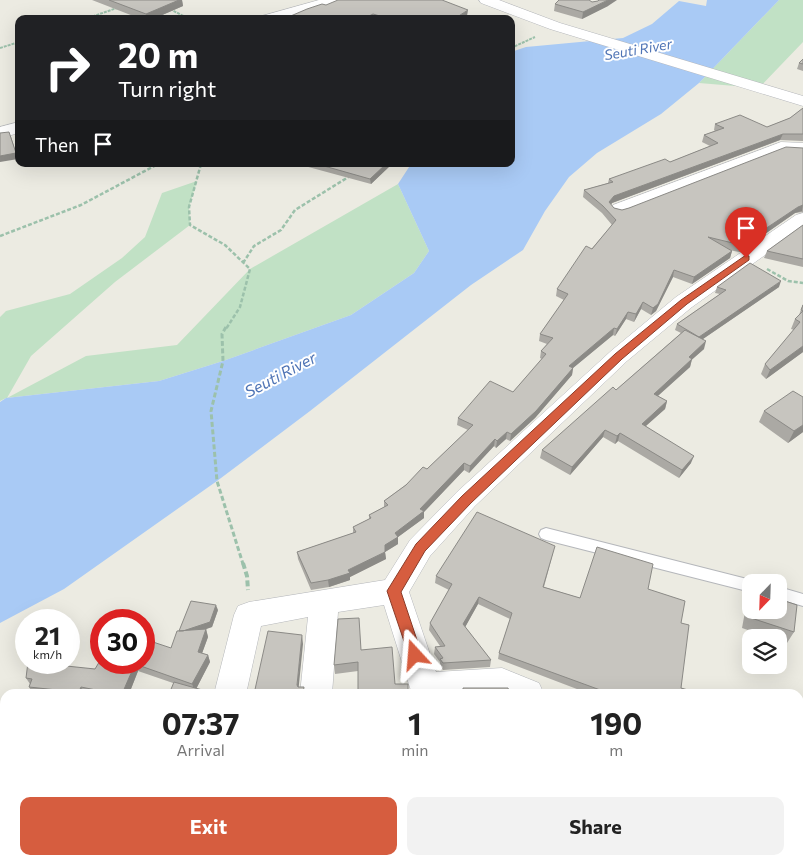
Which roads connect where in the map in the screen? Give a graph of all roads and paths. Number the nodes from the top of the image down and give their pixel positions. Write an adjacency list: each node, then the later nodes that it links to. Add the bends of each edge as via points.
1 (334, 0): 7 (street)
2 (486, 0): 10 (street, via 555,26)
3 (164, 5): 6 (path)
4 (122, 6): 5 (path)
5 (96, 15)
6 (182, 15)
7 (281, 15)
8 (15, 43): 9 (path)
9 (0, 48)
10 (803, 101)
11 (15, 128): 12 (street)
12 (0, 133)
13 (803, 148): 17 (street, via 781,147)
14 (152, 167): 19 (path, via 81,205)
15 (200, 167): 21 (path, via 190,207 190,225 225,245)
16 (353, 174): 21 (path, via 295,210 281,230 254,246)
17 (620, 209)
18 (803, 219): 20 (street)
19 (0, 236)
20 (746, 258): 22 (path, via 788,281); 25 (street, via 684,302 619,356 473,493 420,548)
21 (243, 263): 29 (path, via 250,269 240,306 222,334 223,361 211,411 217,481 247,576)
22 (803, 283)
23 (546, 534): 24 (lane)
24 (742, 584)
25 (394, 591): 28 (street); 32 (street)
26 (788, 596): 27 (lane)
27 (803, 600)
28 (324, 601): 29 (street); 31 (street)
29 (250, 615): 30 (street)
30 (231, 689)
31 (316, 689)
32 (427, 689)
33 (438, 689): 34 (street, via 502,683)
34 (516, 689)

